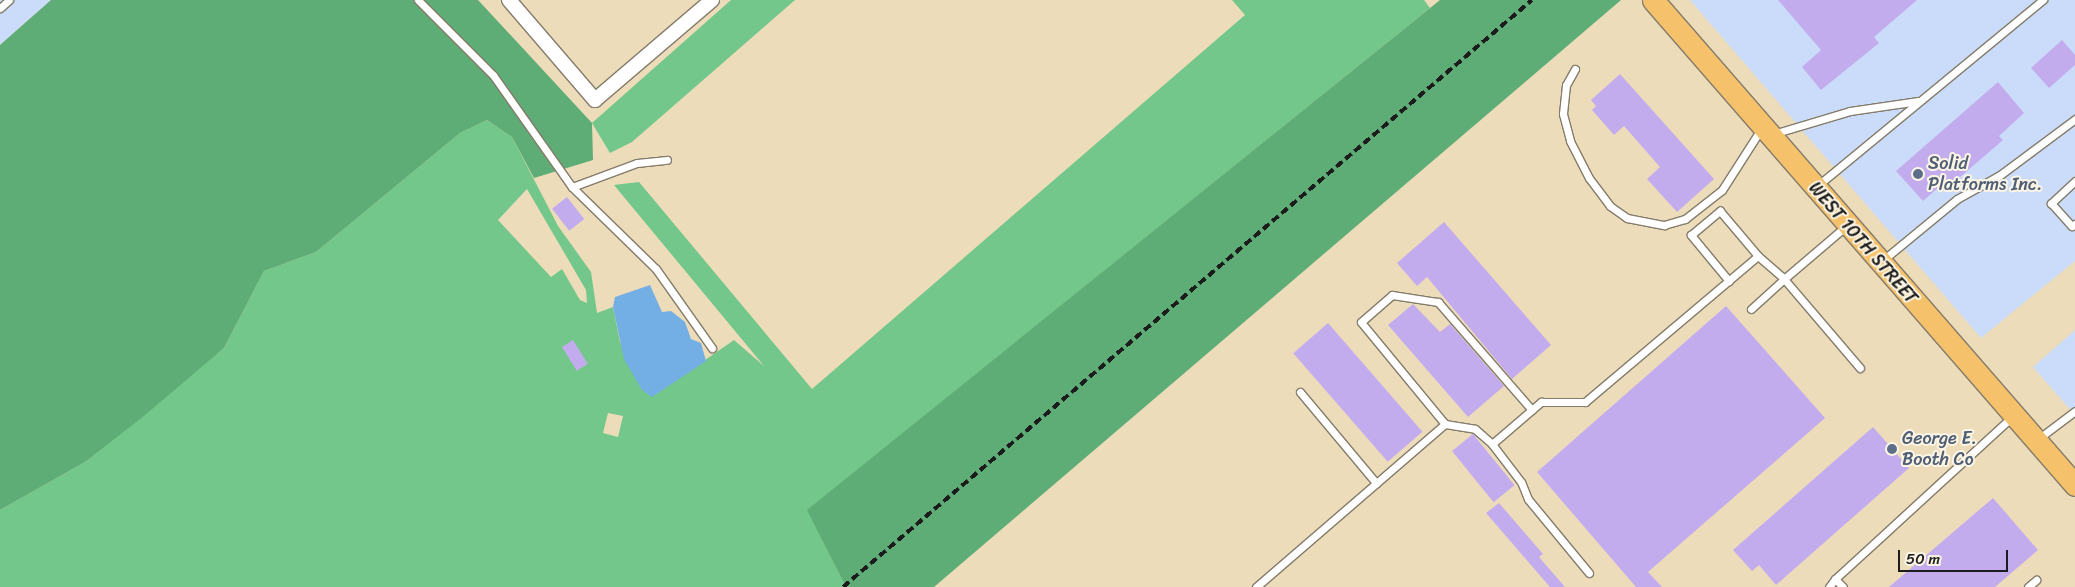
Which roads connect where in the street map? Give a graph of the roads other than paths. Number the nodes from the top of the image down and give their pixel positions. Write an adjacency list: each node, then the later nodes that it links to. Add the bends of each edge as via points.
1 (9, 0): 7 (lane)
2 (418, 0): 14 (lane, via 511,97)
3 (509, 0): 4 (street, via 595,100)
4 (712, 0)
5 (1652, 0): 11 (main road, WEST 10TH STREET)
6 (2039, 1): 9 (lane)
7 (0, 8)
8 (1575, 68): 11 (lane, via 1566,85 1563,114 1570,141 1588,178 1610,206 1627,218 1664,225 1686,219 1722,190)
9 (1919, 101): 11 (lane, via 1850,111); 15 (lane)
10 (2075, 119): 19 (lane, via 2000,175 1957,199)
11 (1766, 131): 15 (main road, WEST 10TH STREET)
12 (667, 160): 14 (lane, via 637,164)
13 (2075, 181): 16 (lane, via 2052,203 2072,226)
14 (572, 187): 23 (lane, via 656,270)
15 (1815, 188): 17 (main road, WEST 10TH STREET)
16 (2075, 224)
17 (1846, 226): 19 (main road, WEST 10TH STREET); 20 (lane)
18 (1758, 256): 20 (lane); 21 (lane); 21 (lane, via 1720,211 1691,235)
19 (1879, 263): 28 (main road, WEST 10TH STREET)
20 (1784, 279): 22 (lane); 24 (lane)
21 (1729, 281): 26 (lane, via 1585,402 1541,402)
22 (1751, 309)
23 (712, 348)
24 (1860, 368)
25 (1300, 392): 32 (lane)
26 (1532, 410): 29 (lane, via 1438,302 1392,295 1361,322); 31 (lane)
27 (2075, 411): 30 (lane)
28 (2014, 416): 30 (main road, WEST 10TH STREET); 35 (lane)
29 (1445, 424): 31 (lane, via 1475,429); 32 (lane)
30 (2036, 441): 33 (main road, WEST 10TH STREET)
31 (1492, 444): 34 (lane, via 1521,482 1528,499)
32 (1376, 483): 37 (lane)
33 (2075, 485)
34 (1589, 572)
35 (1835, 578): 38 (lane); 39 (lane)
36 (2036, 580): 40 (lane)
37 (1256, 587)
38 (1829, 587)
39 (1843, 587)
40 (2028, 587)

